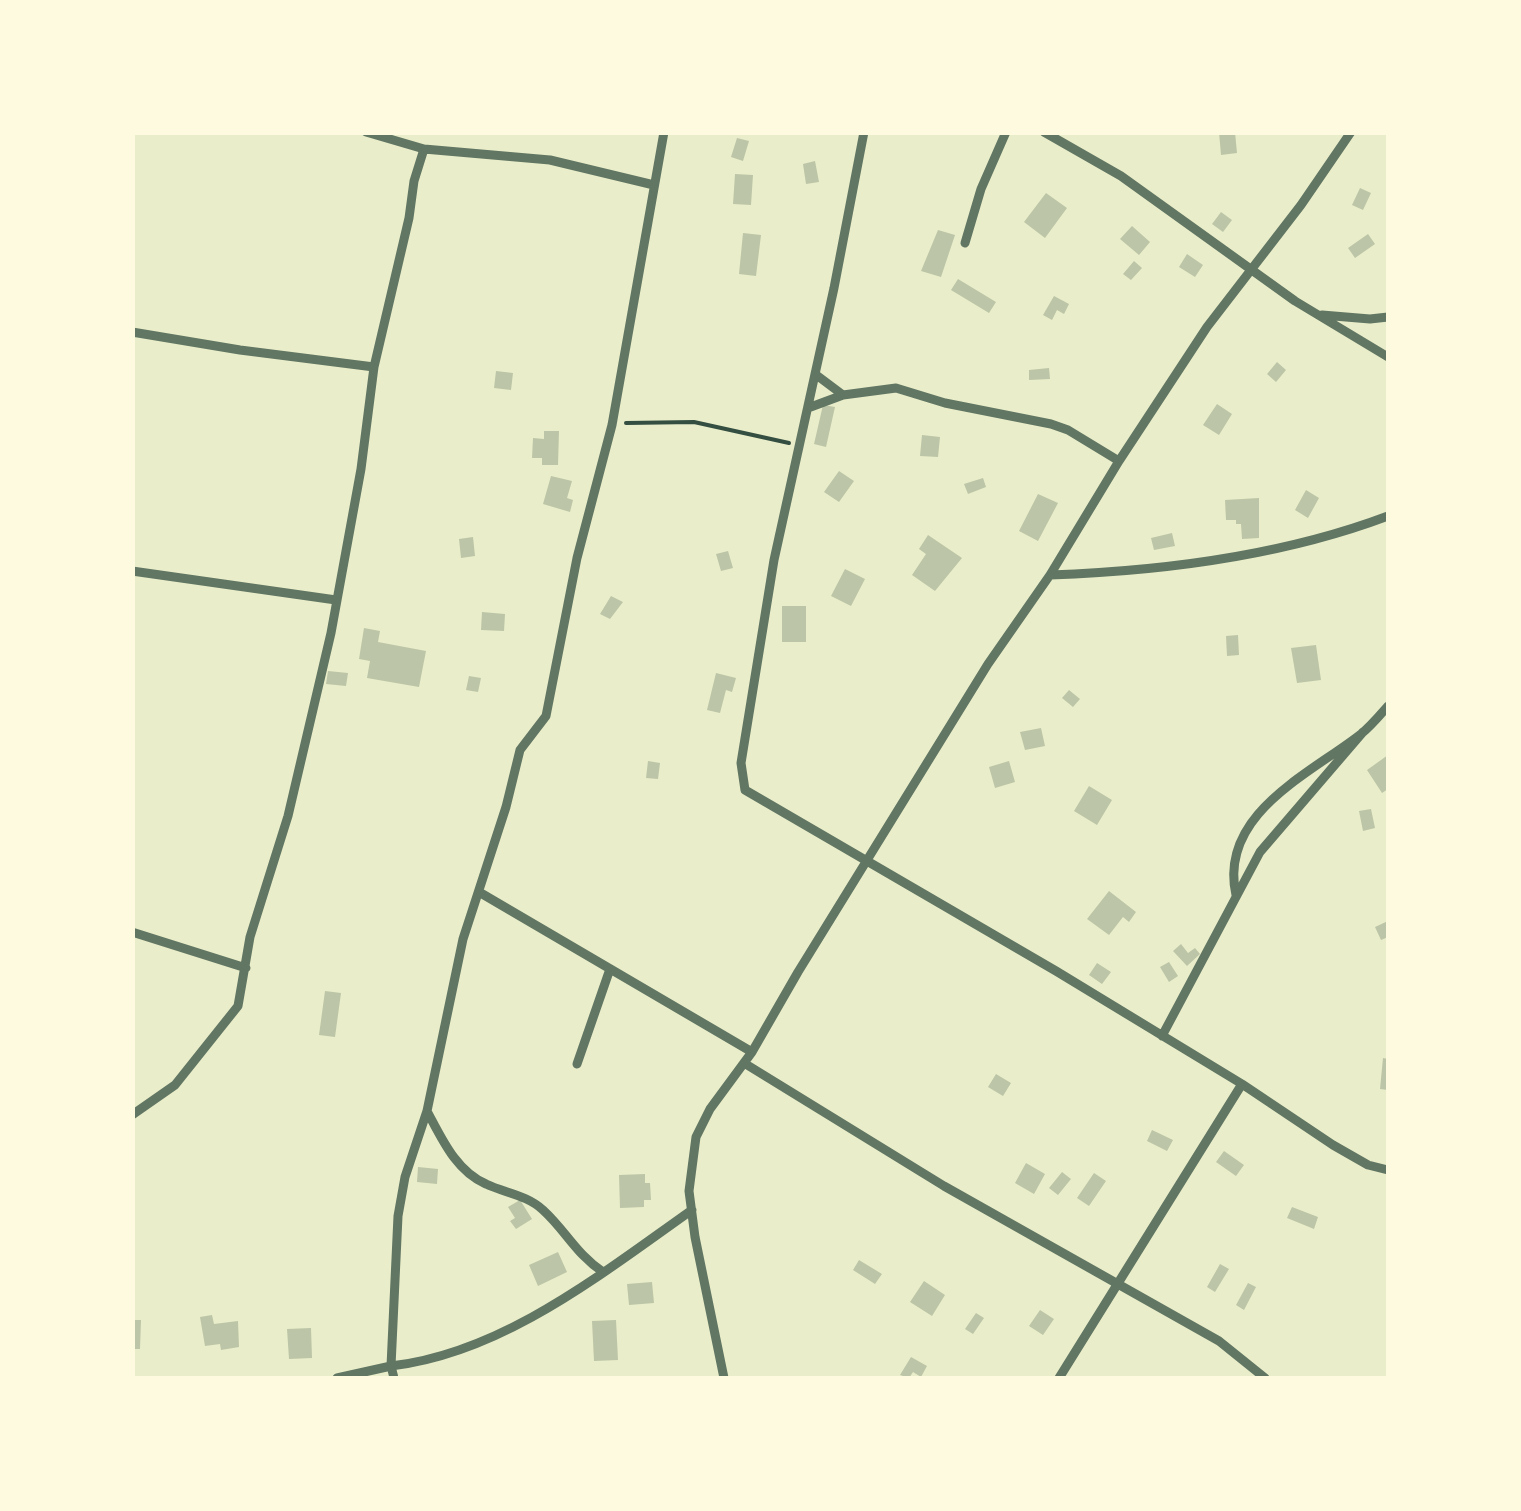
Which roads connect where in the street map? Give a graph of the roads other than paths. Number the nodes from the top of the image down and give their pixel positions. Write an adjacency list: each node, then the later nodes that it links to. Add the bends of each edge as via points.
1 (366, 132): 7 (street)
2 (664, 132): 8 (street)
3 (864, 132): 16 (street)
4 (1006, 132): 9 (street)
5 (1044, 132): 10 (street, via 1121,176)
6 (1351, 132): 10 (street)
7 (424, 149): 8 (street, via 550,160); 15 (street)
8 (654, 185): 27 (street, via 612,424 546,716 520,750)
9 (966, 243)
10 (1252, 268): 11 (street); 19 (street)
11 (1319, 315): 12 (street); 14 (street)
12 (1388, 317)
13 (132, 332): 15 (street)
14 (1388, 356)
15 (374, 367): 23 (street)
16 (815, 374): 17 (street); 18 (street)
17 (844, 395): 18 (street); 19 (street, via 896,388 1050,424)
18 (808, 408): 26 (street, via 774,560 742,782 766,805)
19 (1119, 461): 22 (street)
20 (1388, 516): 22 (street, via 1326,537 1176,566)
21 (132, 571): 23 (street)
22 (1050, 575): 26 (street)
23 (336, 600): 30 (street)
24 (1388, 706): 25 (street)
25 (1363, 732): 28 (street, via 1260,852); 28 (street, via 1264,804 1236,859)
26 (867, 863): 32 (street); 33 (street)
27 (479, 892): 31 (street); 37 (street)
28 (1236, 895): 32 (street)
29 (132, 932): 30 (street)
30 (246, 968): 38 (street, via 238,1006 220,1030 175,1086)
31 (610, 969): 33 (street); 34 (street)
32 (1162, 1036): 36 (street)
33 (752, 1052): 35 (street)
34 (577, 1064)
35 (744, 1064): 40 (street, via 696,1136); 42 (street)
36 (1242, 1084): 39 (street, via 1332,1145); 42 (street)
37 (427, 1112): 41 (street, via 462,1168 544,1210 582,1258); 43 (street, via 398,1216)
38 (132, 1114)
39 (1388, 1170)
40 (692, 1210): 41 (street); 46 (street)
41 (604, 1272): 43 (street, via 471,1348)
42 (1116, 1285): 47 (street); 48 (street, via 1220,1341)
43 (391, 1366): 44 (street); 45 (street)
44 (337, 1378)
45 (394, 1378)
46 (724, 1378)
47 (1059, 1378)
48 (1265, 1378)

